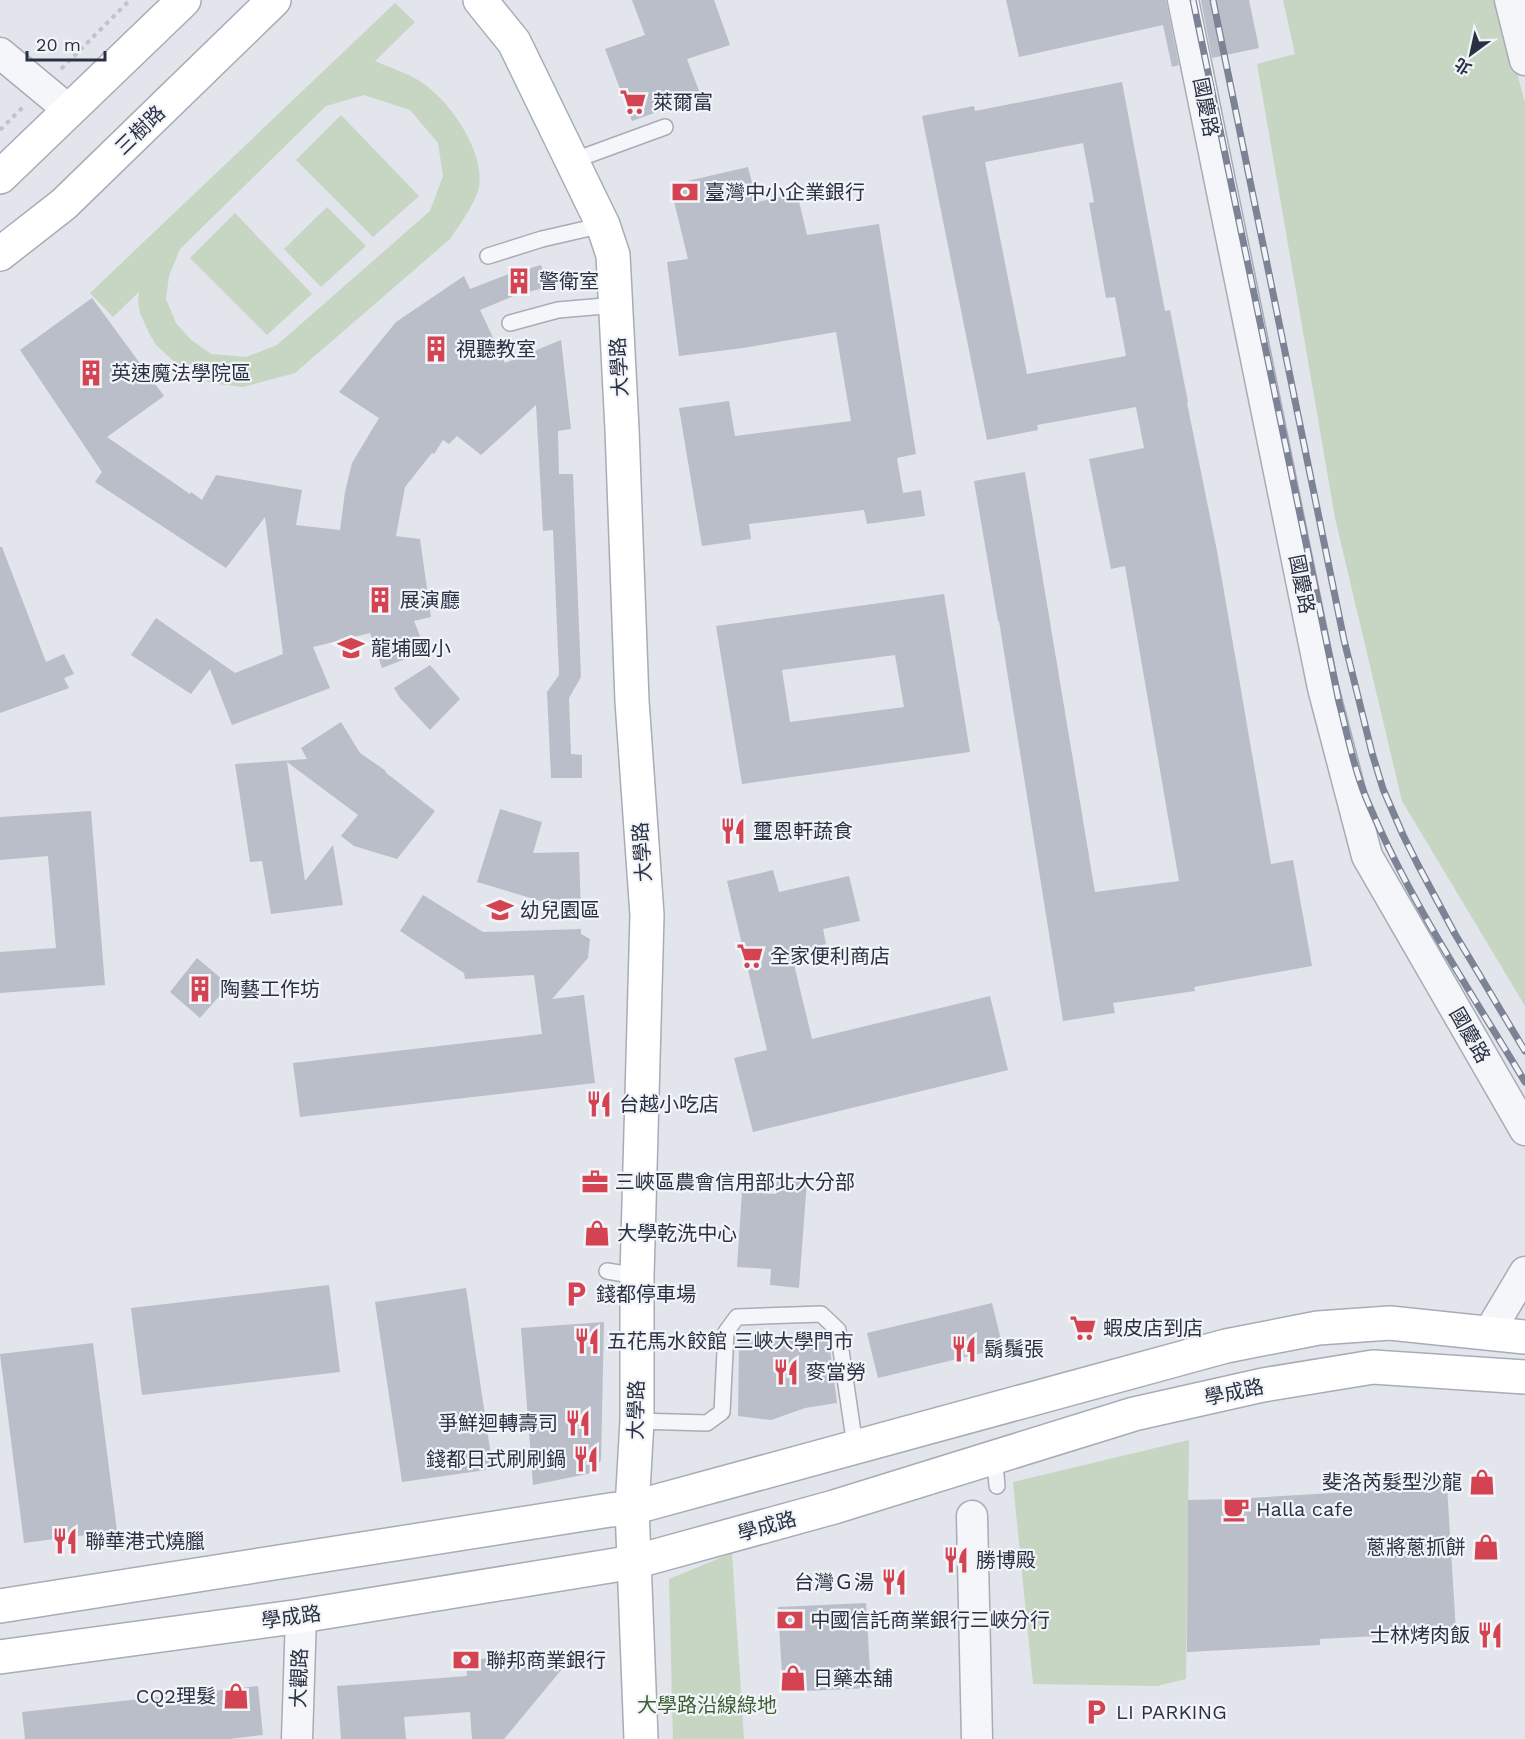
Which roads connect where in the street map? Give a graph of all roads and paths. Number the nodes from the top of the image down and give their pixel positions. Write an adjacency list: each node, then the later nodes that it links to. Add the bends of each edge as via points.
1 (130, 0): 9 (path)
2 (184, 0): 11 (street)
3 (274, 0): 17 (street, 三樹路, via 64,204)
4 (480, 0): 14 (street, 大學路, via 514,42)
5 (1183, 0): 21 (street, 國慶路, via 1323,688 1367,856)
6 (1510, 0): 8 (street)
7 (0, 53): 11 (street)
8 (1525, 60)
9 (58, 72)
10 (23, 106): 13 (path)
11 (70, 111): 15 (street)
12 (664, 127): 14 (lane)
13 (0, 130)
14 (572, 160): 16 (street, 大學路)
15 (0, 177)
16 (603, 225): 18 (lane); 19 (street, 大學路, via 613,255)
17 (0, 254)
18 (489, 256)
19 (616, 306): 20 (lane, via 558,310); 26 (street, 大學路, via 632,701 647,915 622,1274)
20 (510, 323)
21 (1525, 1130)
22 (1525, 1272): 23 (street)
23 (1488, 1334): 24 (street); 27 (street, via 1390,1323 1318,1328 1226,1346)
24 (1525, 1337)
25 (1525, 1377): 30 (street, 學成路, via 1373,1367 1263,1385 1134,1414 834,1507)
26 (637, 1421): 27 (lane, via 707,1423 722,1412 726,1332 737,1317 821,1314 838,1330); 28 (street, 大學路)
27 (855, 1446): 28 (street)
28 (632, 1508): 30 (street, 大學路); 31 (street)
29 (972, 1516): 36 (street)
30 (634, 1562): 32 (street, 學成路); 35 (street, 大學路)
31 (0, 1606)
32 (301, 1616): 33 (street, 學成路); 34 (street, 大觀路)
33 (0, 1657)
34 (297, 1739)
35 (641, 1739)
36 (977, 1739)

